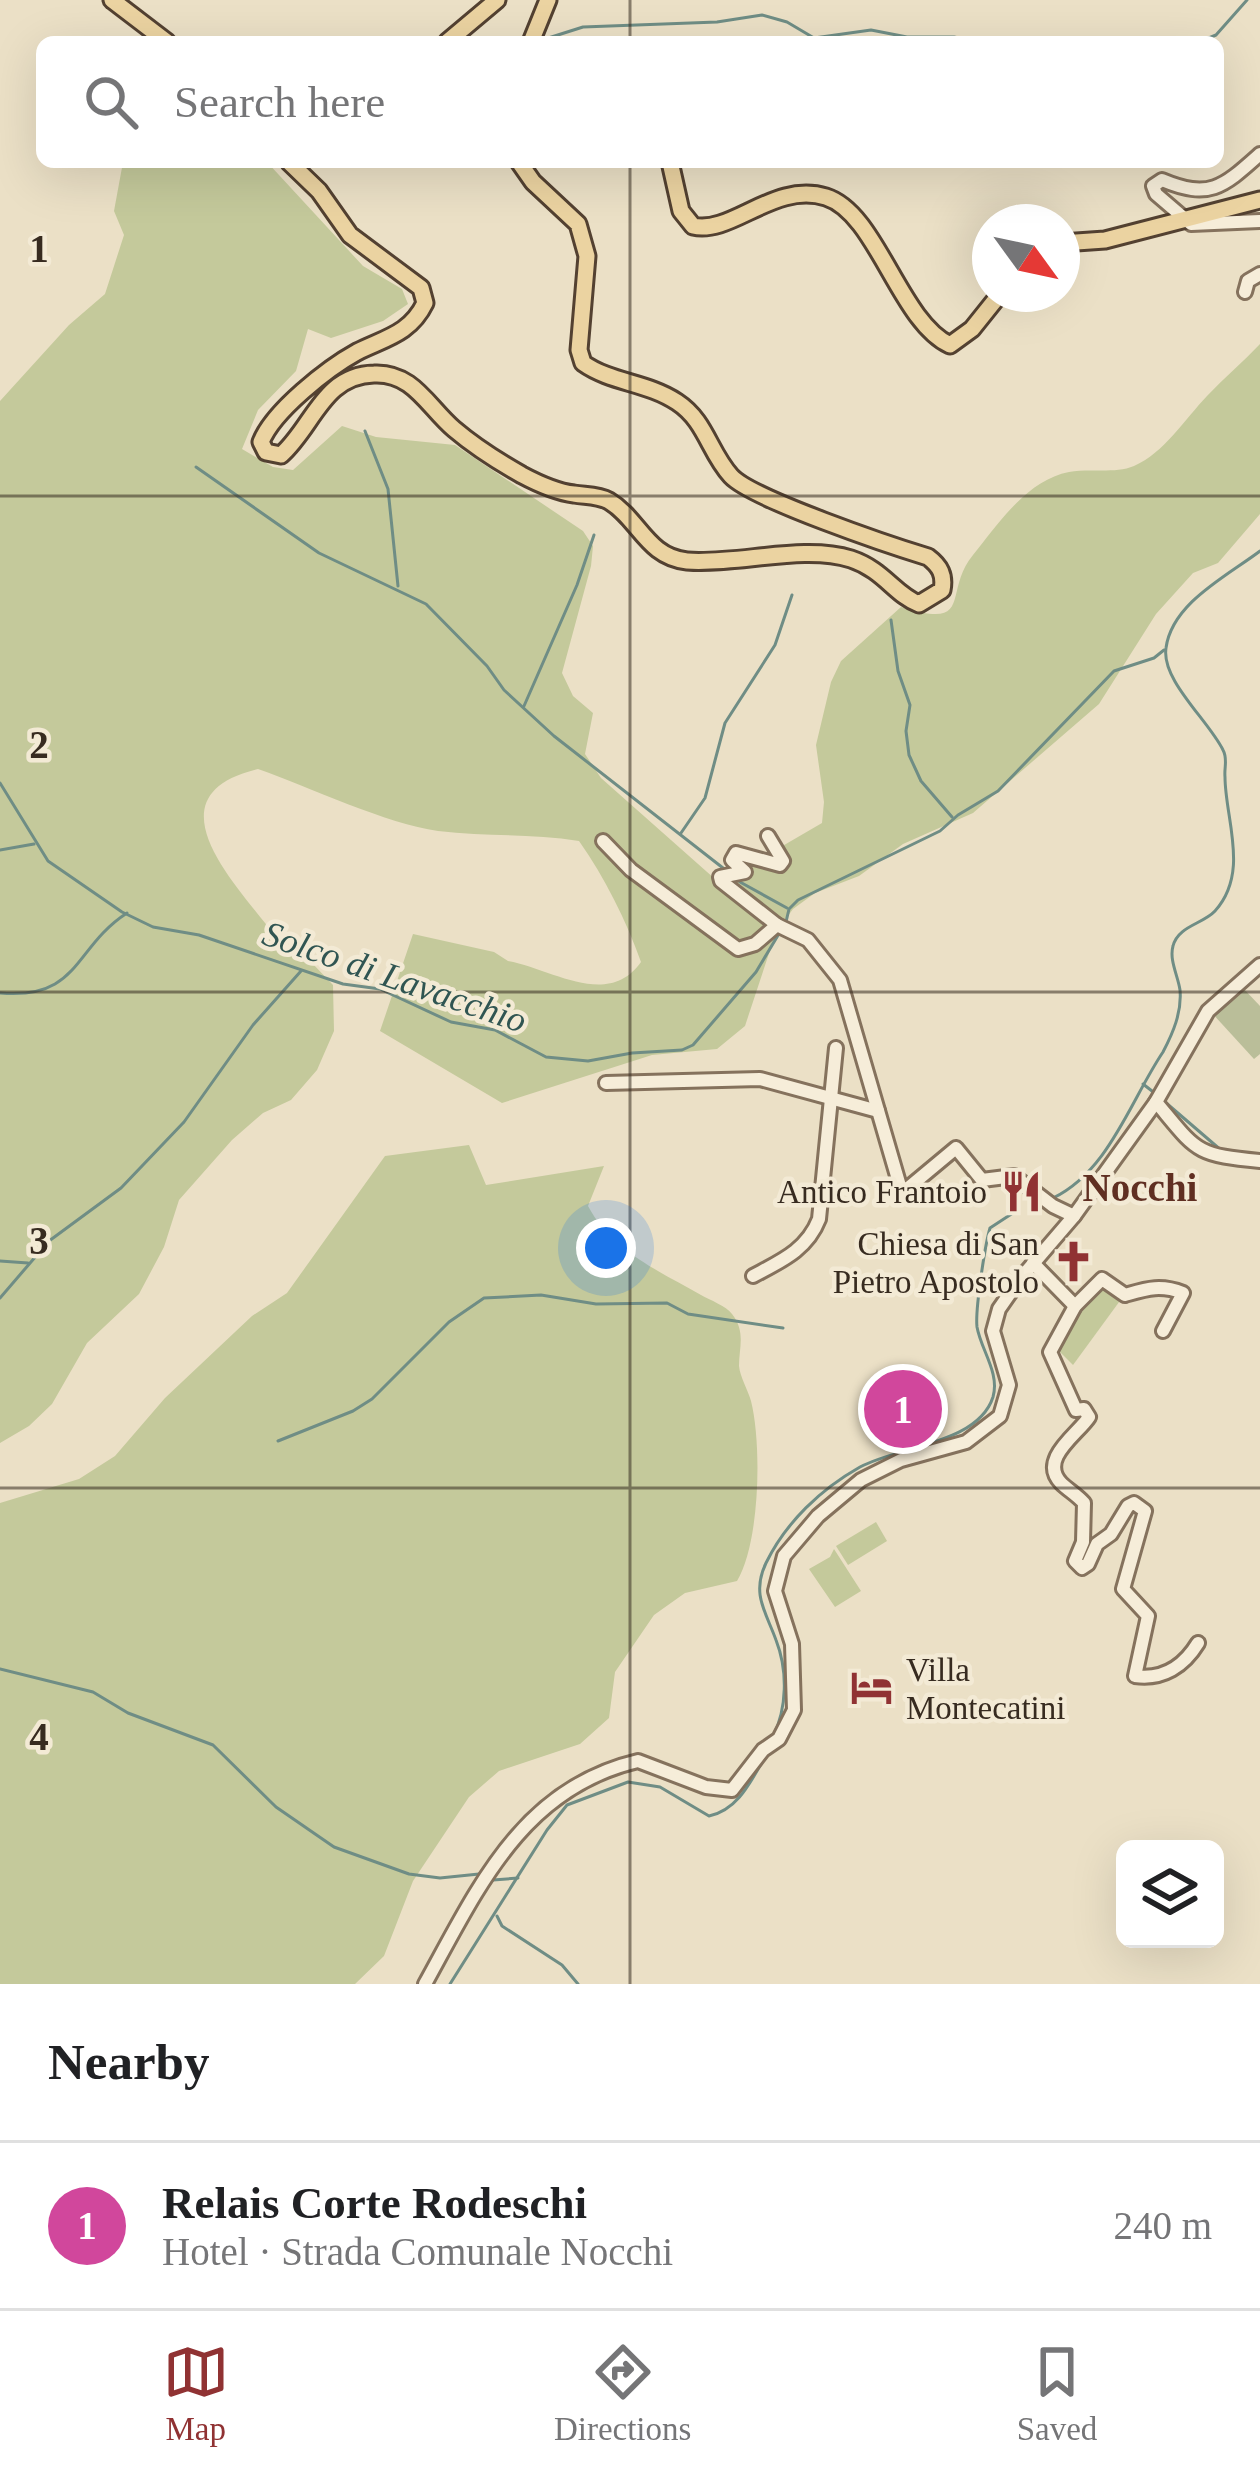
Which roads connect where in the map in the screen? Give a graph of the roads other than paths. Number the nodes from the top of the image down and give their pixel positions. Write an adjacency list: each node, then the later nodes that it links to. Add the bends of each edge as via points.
1 (112, 0): 4 (main road)
2 (497, 0): 5 (main road)
3 (548, 0): 6 (main road)
4 (159, 36)
5 (454, 36)
6 (533, 36)
7 (1260, 154): 12 (street, via 1208,190 1157,180 1156,194)
8 (295, 168): 9 (main road, via 350,235 421,288 424,303 408,329 337,365 281,413 261,442 266,452 290,448 337,387 368,374 401,378 482,449 558,490 608,500 673,558 832,554 883,574 909,600 935,597 943,576 928,557 764,497 734,480 703,425 675,400 583,363 584,242 578,224)
9 (523, 168)
10 (672, 168): 17 (main road, via 684,218 703,228 768,201 830,198 850,214 928,330 950,345)
11 (1260, 200): 12 (main road)
12 (1185, 218): 13 (street); 14 (main road)
13 (1260, 221)
14 (1080, 242)
15 (1260, 274): 16 (street)
16 (1245, 292)
17 (986, 312)
18 (768, 836): 20 (street, via 780,865 737,852 732,860 745,872 720,877)
19 (603, 841): 20 (street, via 738,949)
20 (777, 925): 26 (street, via 808,940 840,980)
21 (1260, 965): 25 (street, via 1208,1011)
22 (836, 1048): 24 (street)
23 (606, 1083): 24 (street, via 743,1077)
24 (833, 1097): 26 (street); 30 (street, via 813,1234)
25 (1156, 1102): 27 (street, via 1198,1150); 28 (street)
26 (878, 1111): 28 (street, via 902,1193 956,1148 982,1180 1014,1176)
27 (1260, 1161)
28 (1074, 1216): 29 (street)
29 (1033, 1263): 31 (street); 34 (street, via 992,1322 1009,1385 1000,1416 966,1442 861,1480 784,1556 775,1591 792,1644 794,1710 771,1745 724,1792 638,1761 553,1798 487,1876)
30 (753, 1276)
31 (1075, 1306): 32 (street, via 1102,1279 1124,1295 1150,1286 1184,1293); 33 (street, via 1050,1352 1076,1410 1089,1417 1054,1466 1084,1503 1075,1561 1085,1567 1128,1506 1142,1506 1124,1589 1148,1616 1135,1676 1181,1666)
32 (1163, 1331)
33 (1198, 1643)
34 (425, 1984)

